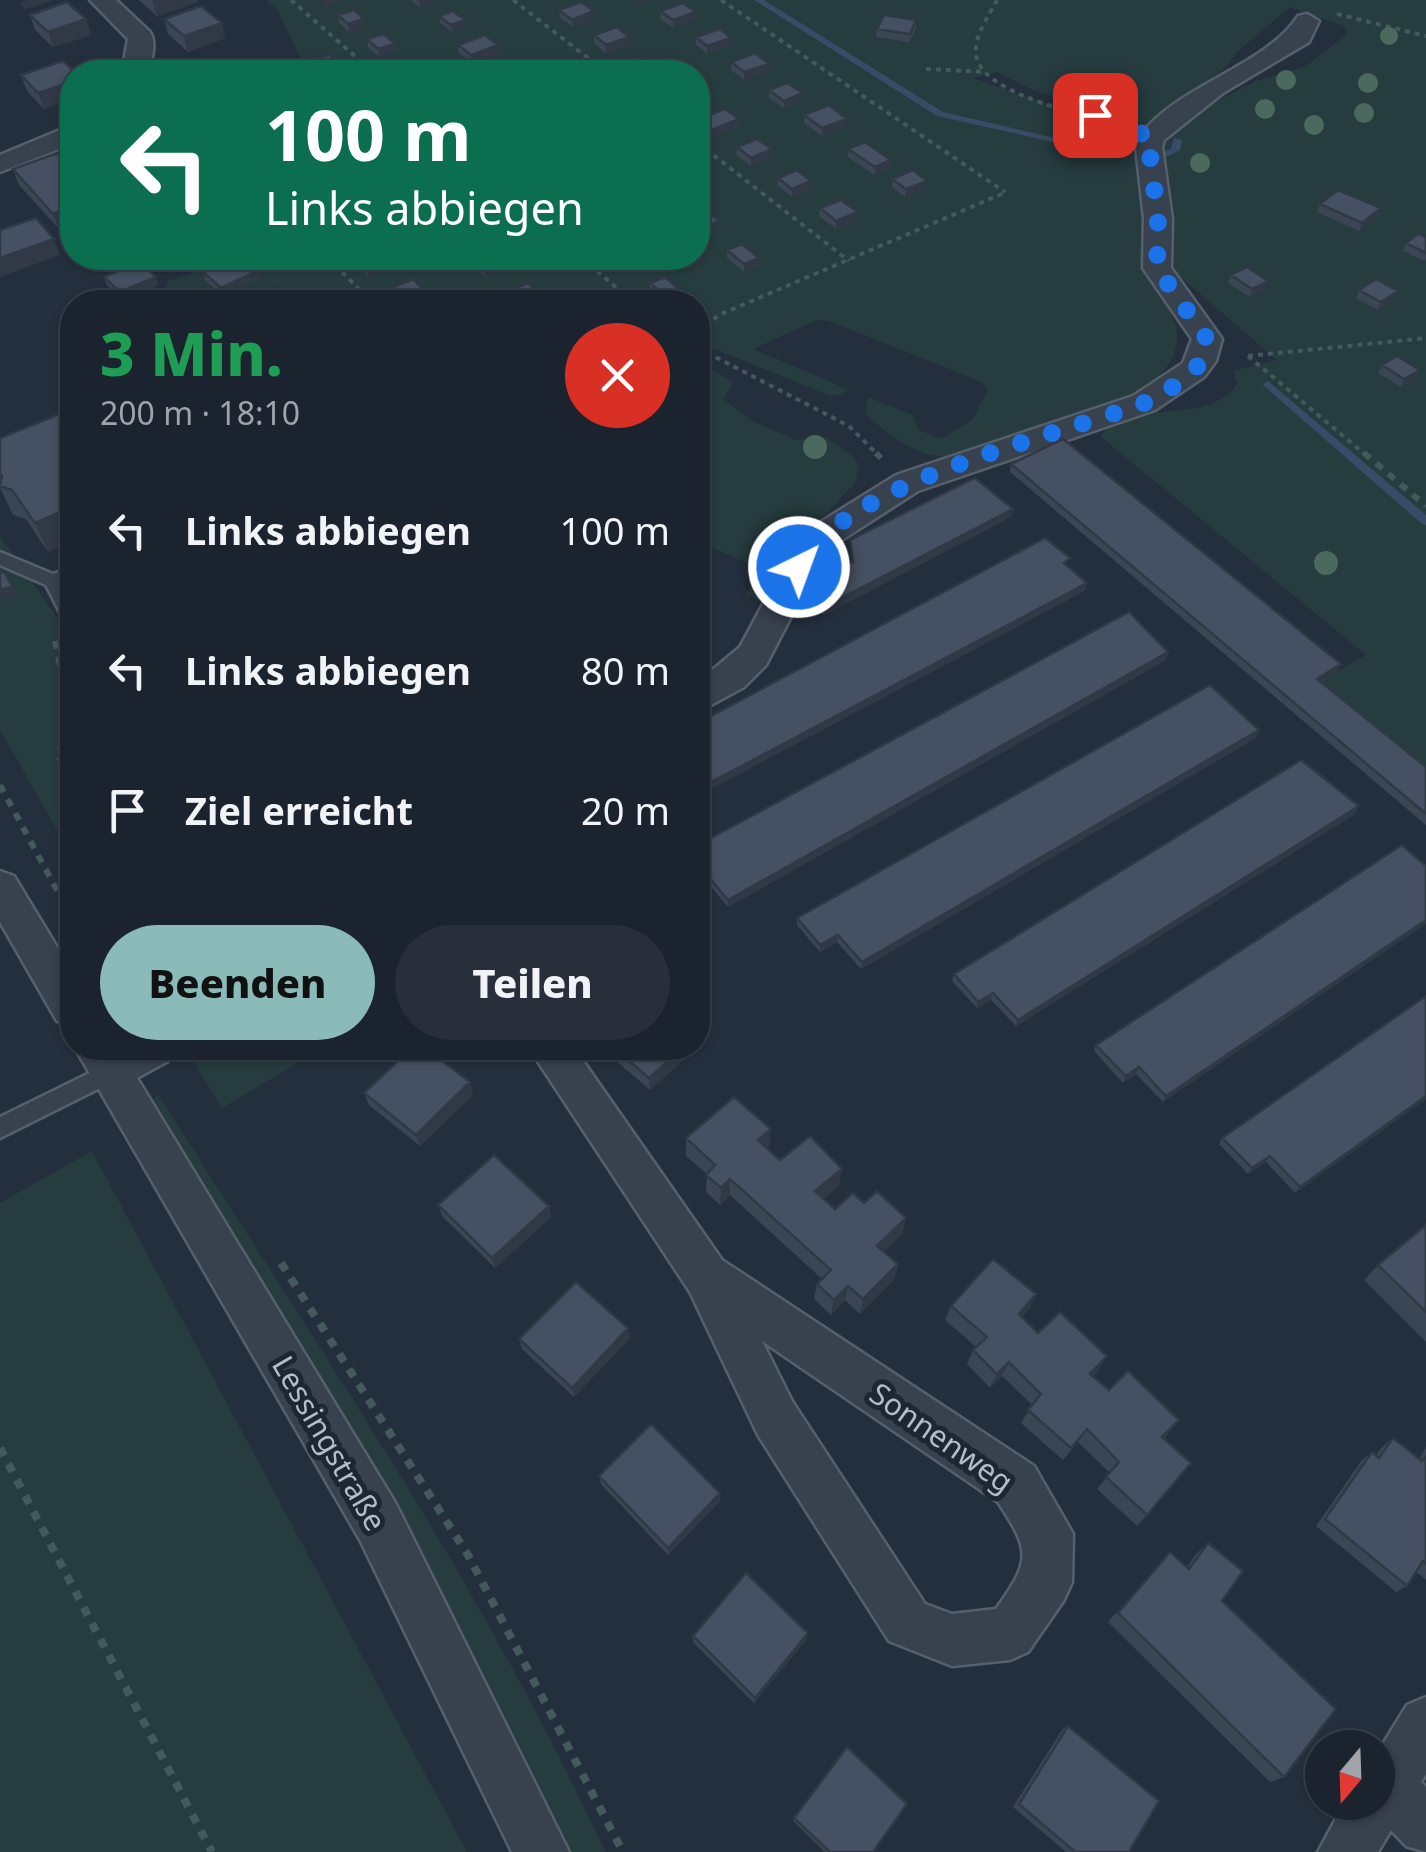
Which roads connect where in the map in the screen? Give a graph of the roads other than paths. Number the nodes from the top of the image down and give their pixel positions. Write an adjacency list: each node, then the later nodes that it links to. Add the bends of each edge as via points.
1 (102, 0): 3 (street, via 141,37)
2 (1318, 16): 10 (street, via 1300,37 1214,88 1152,138 1157,268 1207,339 1199,365 1144,403 906,483 812,543 753,656)
3 (140, 60)
4 (60, 140): 5 (street)
5 (0, 164)
6 (0, 558): 8 (lane)
7 (60, 578): 8 (lane)
8 (52, 580): 9 (lane)
9 (60, 602)
10 (710, 691)
11 (0, 887): 12 (street)
12 (60, 988)
13 (103, 1060): 15 (lane); 22 (street, Lessingstraße, via 378,1522)
14 (558, 1060): 16 (street, Sonnenweg)
15 (0, 1128)
16 (706, 1276): 16 (street, Sonnenweg, via 774,1418 908,1623 952,1640 1010,1634 1046,1582 1048,1534 1016,1484)
17 (1426, 1724): 18 (street)
18 (1395, 1776)
19 (1395, 1795): 21 (street)
20 (1367, 1820): 23 (street)
21 (1426, 1826)
22 (541, 1852)
23 (1346, 1852)

